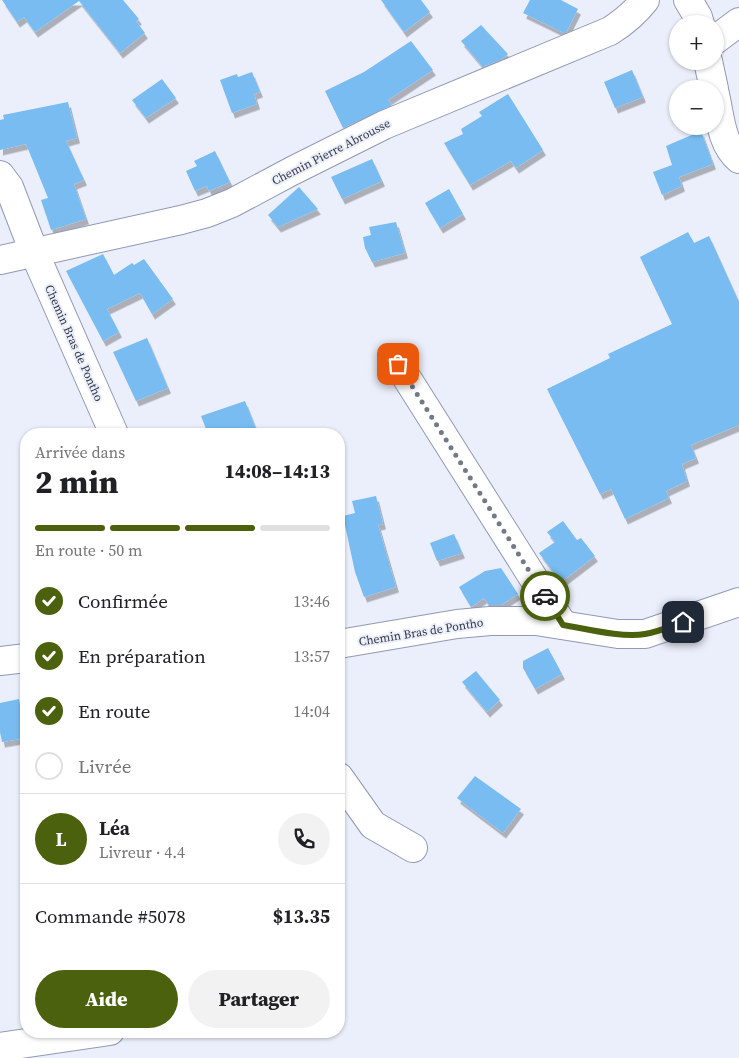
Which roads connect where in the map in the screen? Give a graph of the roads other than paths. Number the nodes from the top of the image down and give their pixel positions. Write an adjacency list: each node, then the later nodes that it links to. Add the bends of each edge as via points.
1 (645, 0): 9 (street, Chemin Pierre Abrousse, via 624,22 610,31 384,125 232,203 181,220)
2 (688, 0): 3 (street)
3 (697, 15)
4 (739, 22): 5 (street)
5 (724, 33)
6 (724, 133): 7 (street, via 732,152)
7 (739, 158)
8 (0, 175): 9 (street, Chemin Bras de Pontho, via 9,187)
9 (34, 252): 10 (street, Chemin Pierre Abrousse); 12 (street, Chemin Bras de Pontho)
10 (0, 260)
11 (398, 364): 14 (street)
12 (111, 428)
13 (739, 602): 14 (street, Chemin Bras de Pontho, via 645,634 618,634)
14 (563, 625): 15 (street, Chemin Bras de Pontho, via 536,621 490,621)
15 (345, 643)
16 (20, 659): 17 (street)
17 (0, 661)
18 (345, 785): 19 (street, via 373,825)
19 (413, 848)
20 (62, 1038): 21 (street)
21 (0, 1047)

